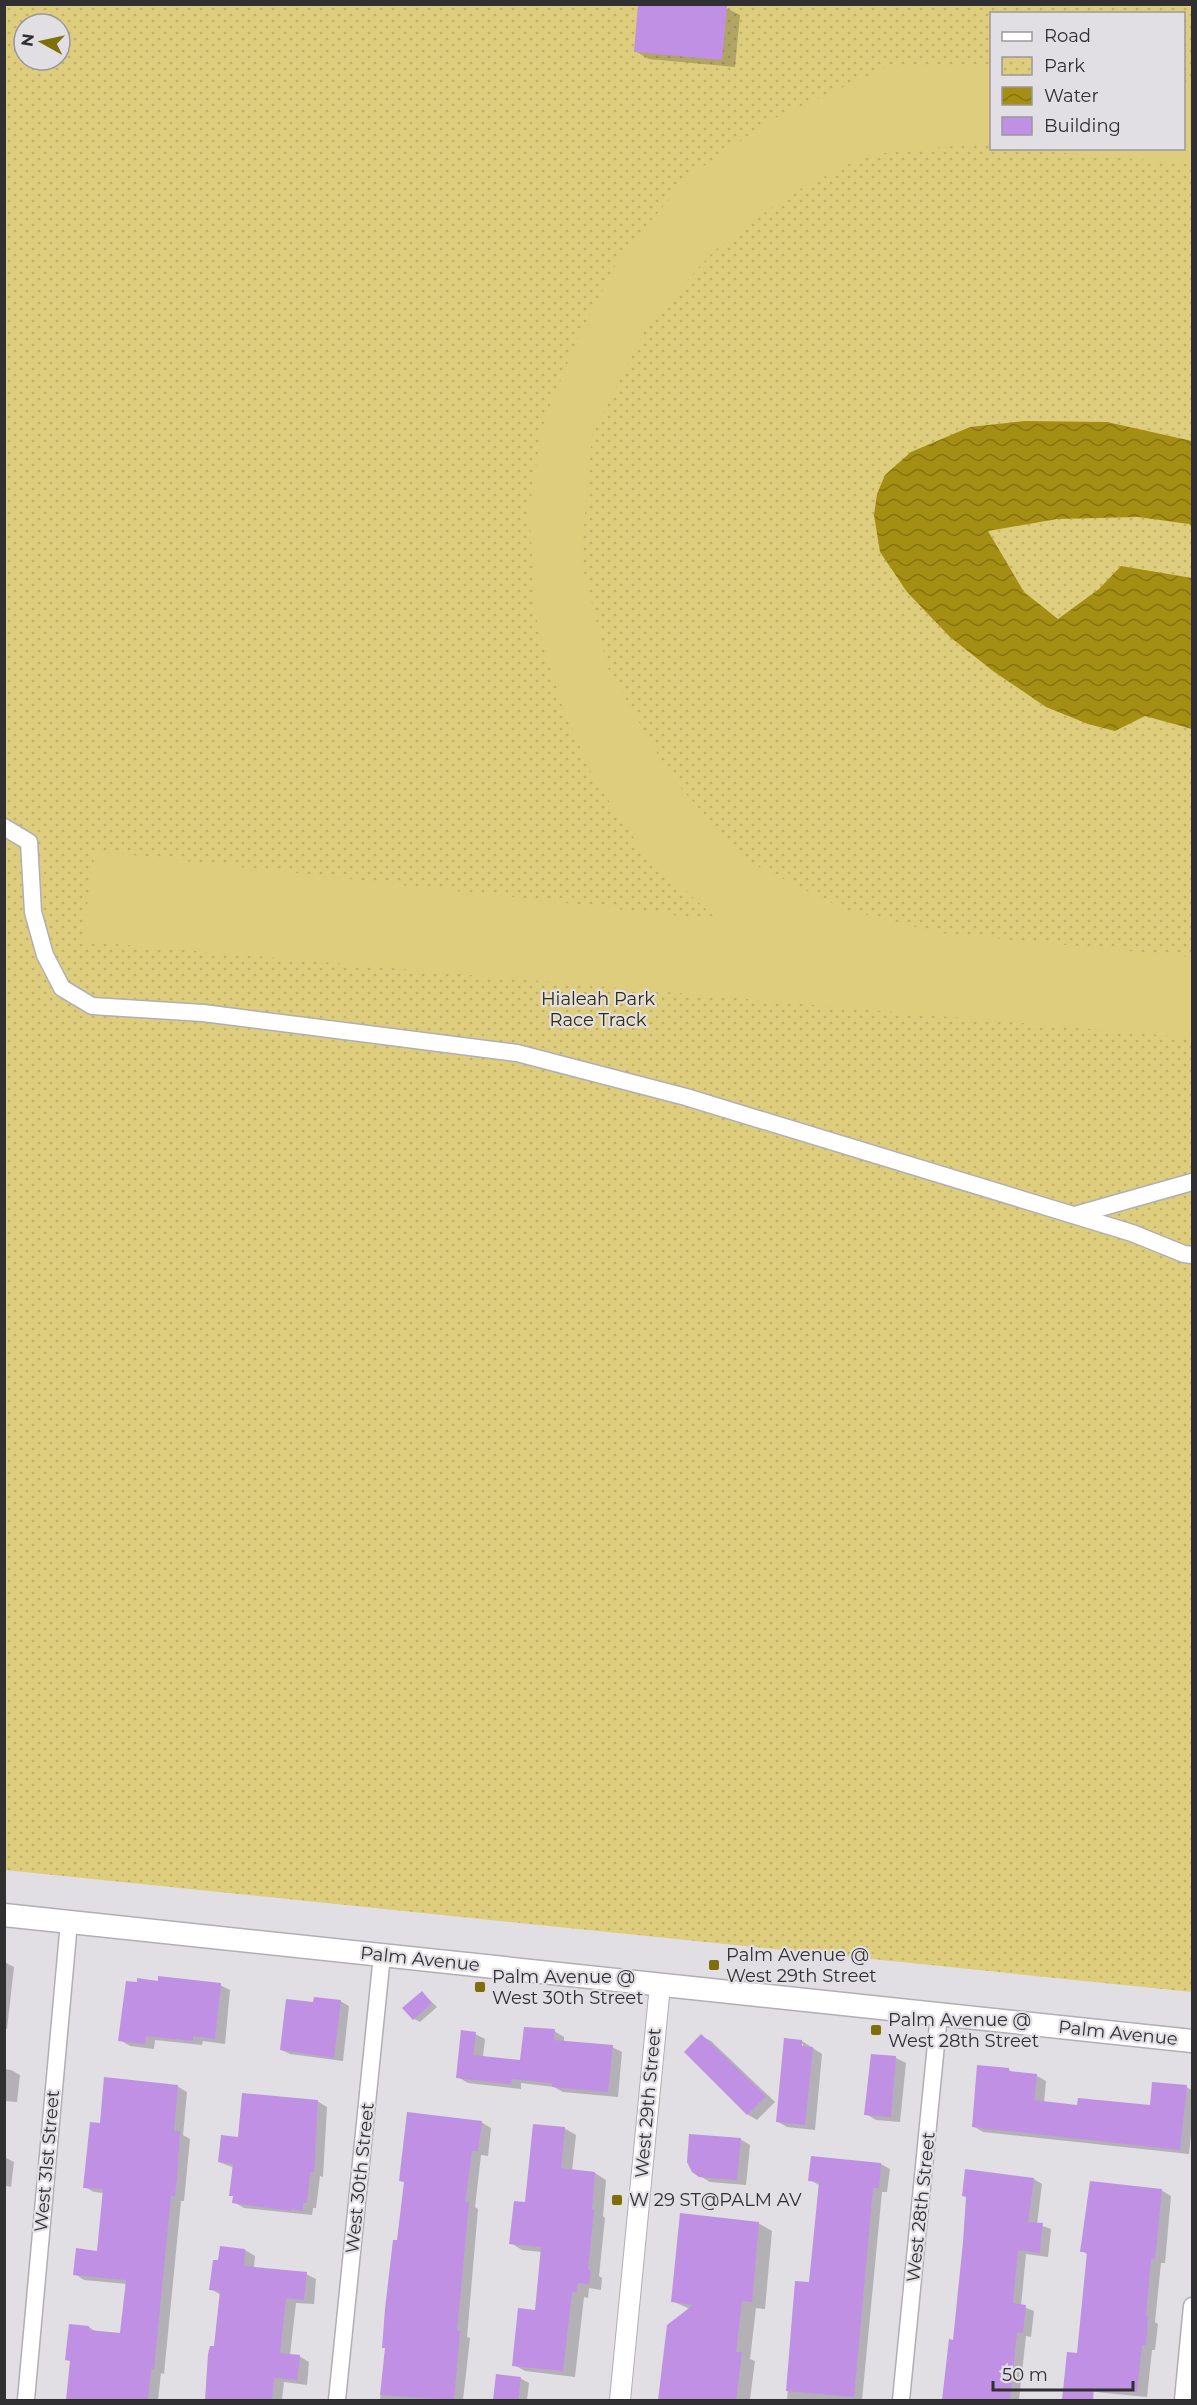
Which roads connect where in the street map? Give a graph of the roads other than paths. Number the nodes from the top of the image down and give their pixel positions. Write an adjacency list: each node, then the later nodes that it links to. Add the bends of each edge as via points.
1 (4, 827): 3 (street, via 29,842 33,912 45,955 62,988 92,1006 203,1013 517,1053 686,1097)
2 (1192, 1182): 3 (street)
3 (1074, 1215): 4 (street)
4 (1192, 1255)
5 (4, 1915): 6 (main road, Palm Avenue)
6 (69, 1922): 7 (main road, Palm Avenue); 12 (street, West 31st Street)
7 (382, 1955): 8 (main road, Palm Avenue); 13 (street, West 30th Street)
8 (660, 1985): 9 (main road, Palm Avenue); 14 (street, West 29th Street)
9 (939, 2014): 10 (main road, Palm Avenue); 15 (street, West 28th Street)
10 (1192, 2041)
11 (1192, 2306): 16 (street)
12 (27, 2400)
13 (337, 2400)
14 (620, 2400)
15 (901, 2400)
16 (1183, 2400)

